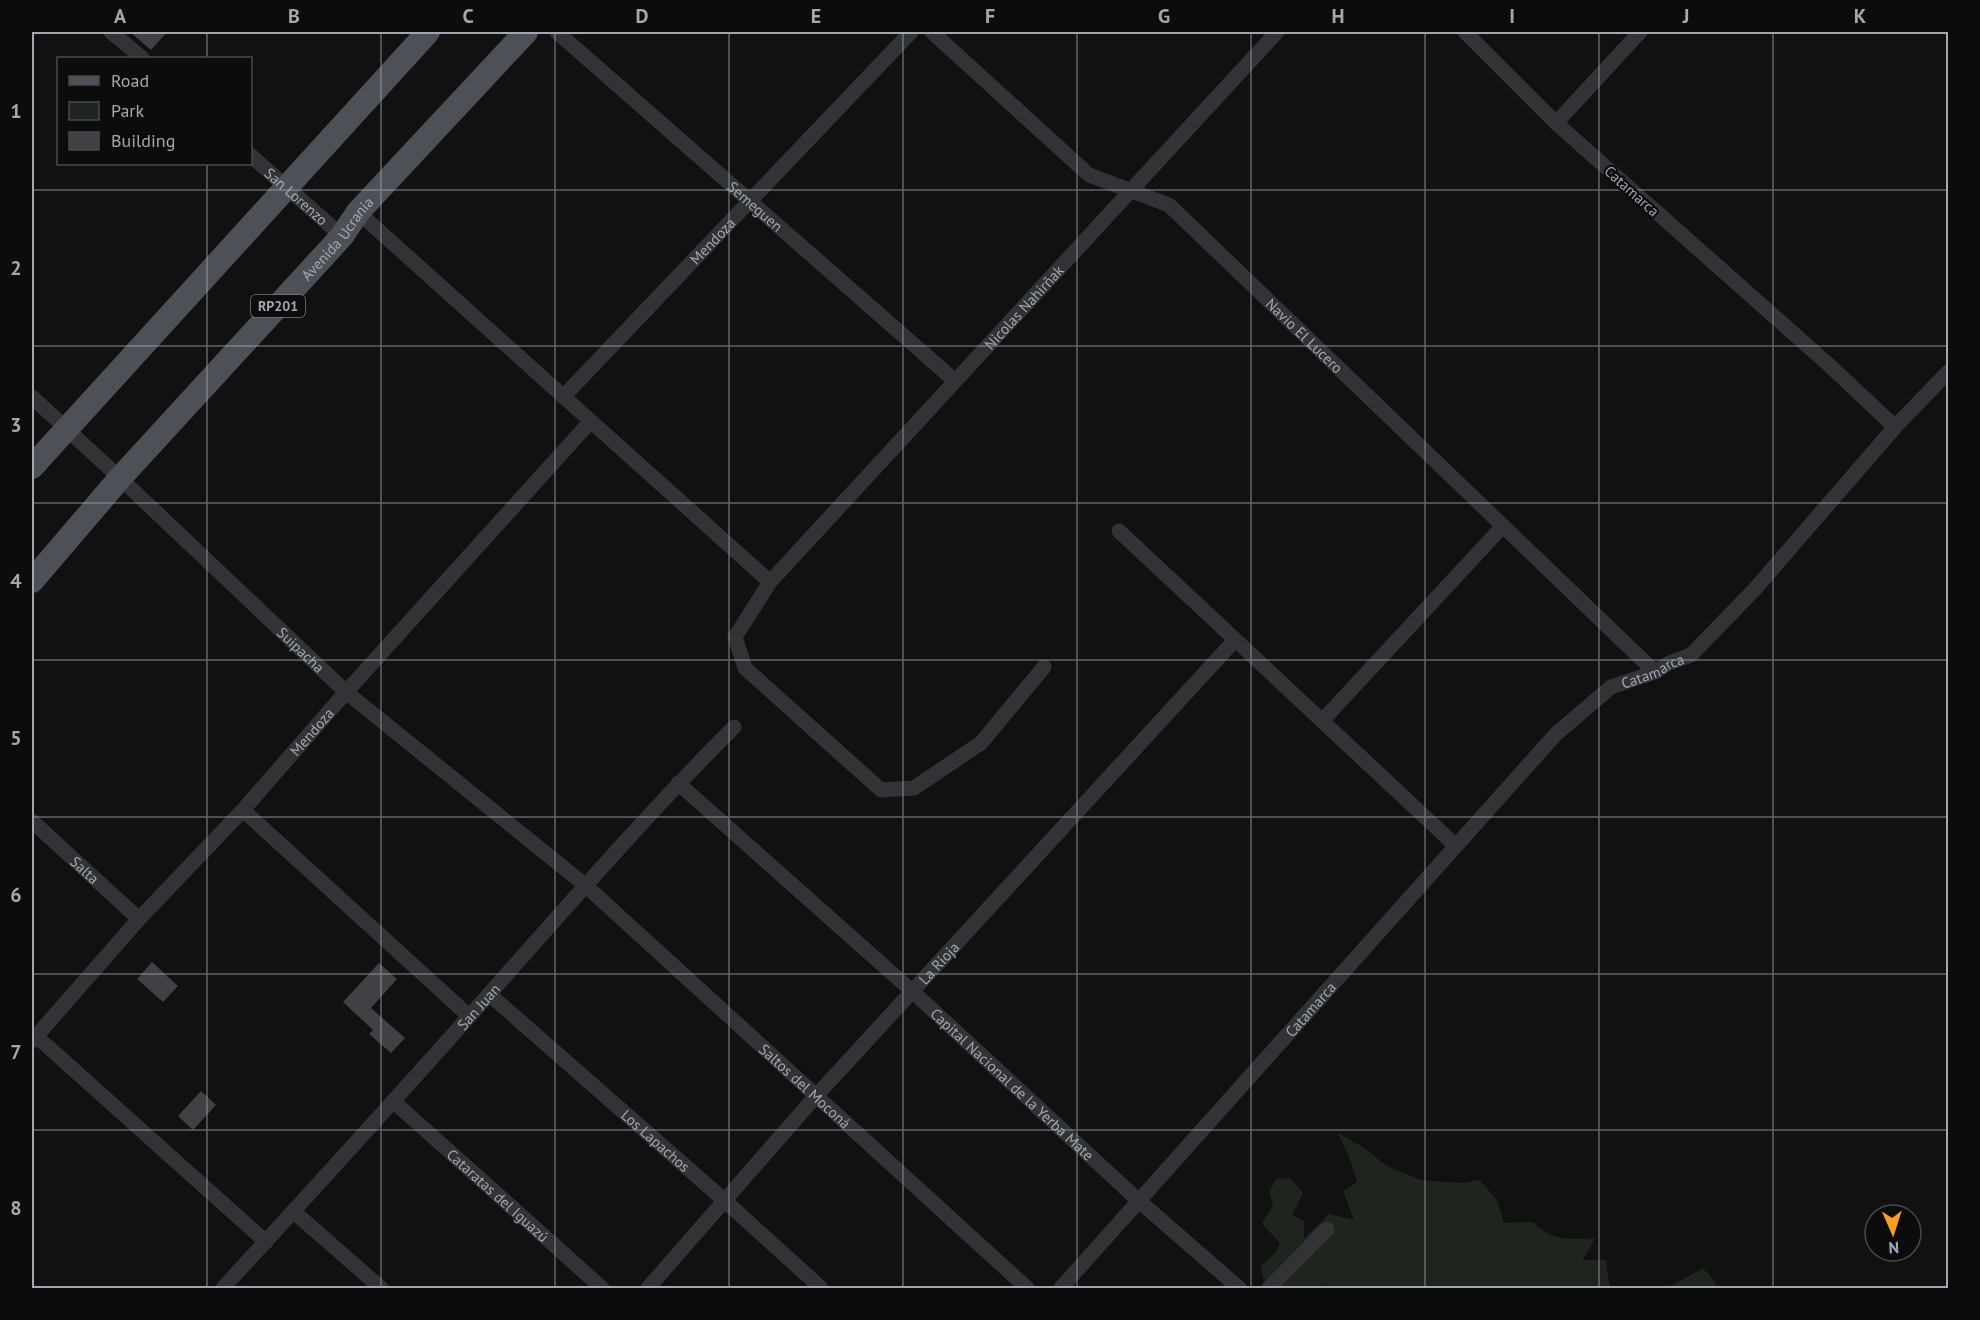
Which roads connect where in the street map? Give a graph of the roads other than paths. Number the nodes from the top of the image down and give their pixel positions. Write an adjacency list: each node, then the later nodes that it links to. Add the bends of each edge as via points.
1 (111, 32): 10 (street)
2 (428, 32): 13 (main road)
3 (526, 32): 16 (main road, Avenida Ucrania / RP201)
4 (557, 32): 15 (street, Semeguen)
5 (911, 32): 15 (street, Mendoza)
6 (932, 32): 14 (street, Navio El Lucero, via 1089,176)
7 (1277, 32): 14 (street, Nicolas Nahirñak)
8 (1465, 32): 11 (street, Catamarca)
9 (1640, 32): 11 (street)
10 (141, 57)
11 (1556, 123): 23 (street, Catamarca)
12 (252, 157): 13 (street, San Lorenzo)
13 (286, 186): 17 (street, San Lorenzo); 24 (main road)
14 (1130, 190): 19 (street, Nicolas Nahirñak); 27 (street, Navio El Lucero, via 1169,205)
15 (749, 199): 19 (street, Semeguen); 21 (street, Mendoza)
16 (358, 212): 17 (main road, Avenida Ucrania / RP201); 21 (street)
17 (342, 236): 26 (main road, Avenida Ucrania / RP201)
18 (1948, 372): 23 (street)
19 (954, 380): 30 (street, Nicolas Nahirñak)
20 (32, 397): 24 (street, Suipacha)
21 (563, 397): 22 (street)
22 (590, 422): 30 (street); 34 (street, Mendoza)
23 (1895, 427): 33 (street, Catamarca, via 1755,589 1691,655)
24 (66, 428): 25 (main road); 26 (street, Suipacha)
25 (32, 467)
26 (120, 478): 29 (main road, Avenida Ucrania / RP201); 34 (street, Suipacha)
27 (1503, 526): 33 (street, Navio El Lucero); 35 (street)
28 (1119, 531): 31 (street)
29 (32, 581)
30 (770, 582): 32 (street, Nicolas Nahirñak, via 735,637 745,668 881,790 914,788 981,743)
31 (1235, 640): 35 (street); 43 (street, La Rioja)
32 (1044, 667)
33 (1655, 672): 40 (street, Catamarca, via 1611,687 1556,734)
34 (346, 692): 38 (street, Mendoza); 41 (street, Suipacha)
35 (1322, 721): 40 (street)
36 (734, 727): 37 (street, San Juan)
37 (678, 783): 41 (street, San Juan); 43 (street, Capital Nacional de la Yerba Mate)
38 (243, 810): 42 (street, Mendoza); 45 (street)
39 (32, 821): 42 (street, Salta)
40 (1456, 846): 50 (street, Catamarca)
41 (585, 885): 44 (street, San Juan); 47 (street, Saltos del Moconá)
42 (139, 919): 46 (street, Mendoza)
43 (912, 992): 47 (street, La Rioja); 50 (street, Capital Nacional de la Yerba Mate)
44 (489, 994): 45 (street, San Juan); 49 (street, Los Lapachos)
45 (469, 1016): 48 (street, San Juan)
46 (34, 1038): 53 (street)
47 (816, 1096): 49 (street, La Rioja); 59 (street, Saltos del Moconá)
48 (393, 1101): 51 (street, San Juan); 56 (street, Cataratas del Iguazú)
49 (724, 1200): 57 (street, La Rioja); 58 (street, Los Lapachos)
50 (1139, 1201): 60 (street, Catamarca); 61 (street, Capital Nacional de la Yerba Mate)
51 (293, 1211): 53 (street, San Juan); 55 (street)
52 (1327, 1229): 62 (street)
53 (266, 1242): 54 (street, San Juan)
54 (224, 1288)
55 (381, 1288)
56 (602, 1288)
57 (648, 1288)
58 (821, 1288)
59 (1027, 1288)
60 (1061, 1288)
61 (1239, 1288)
62 (1269, 1288)

